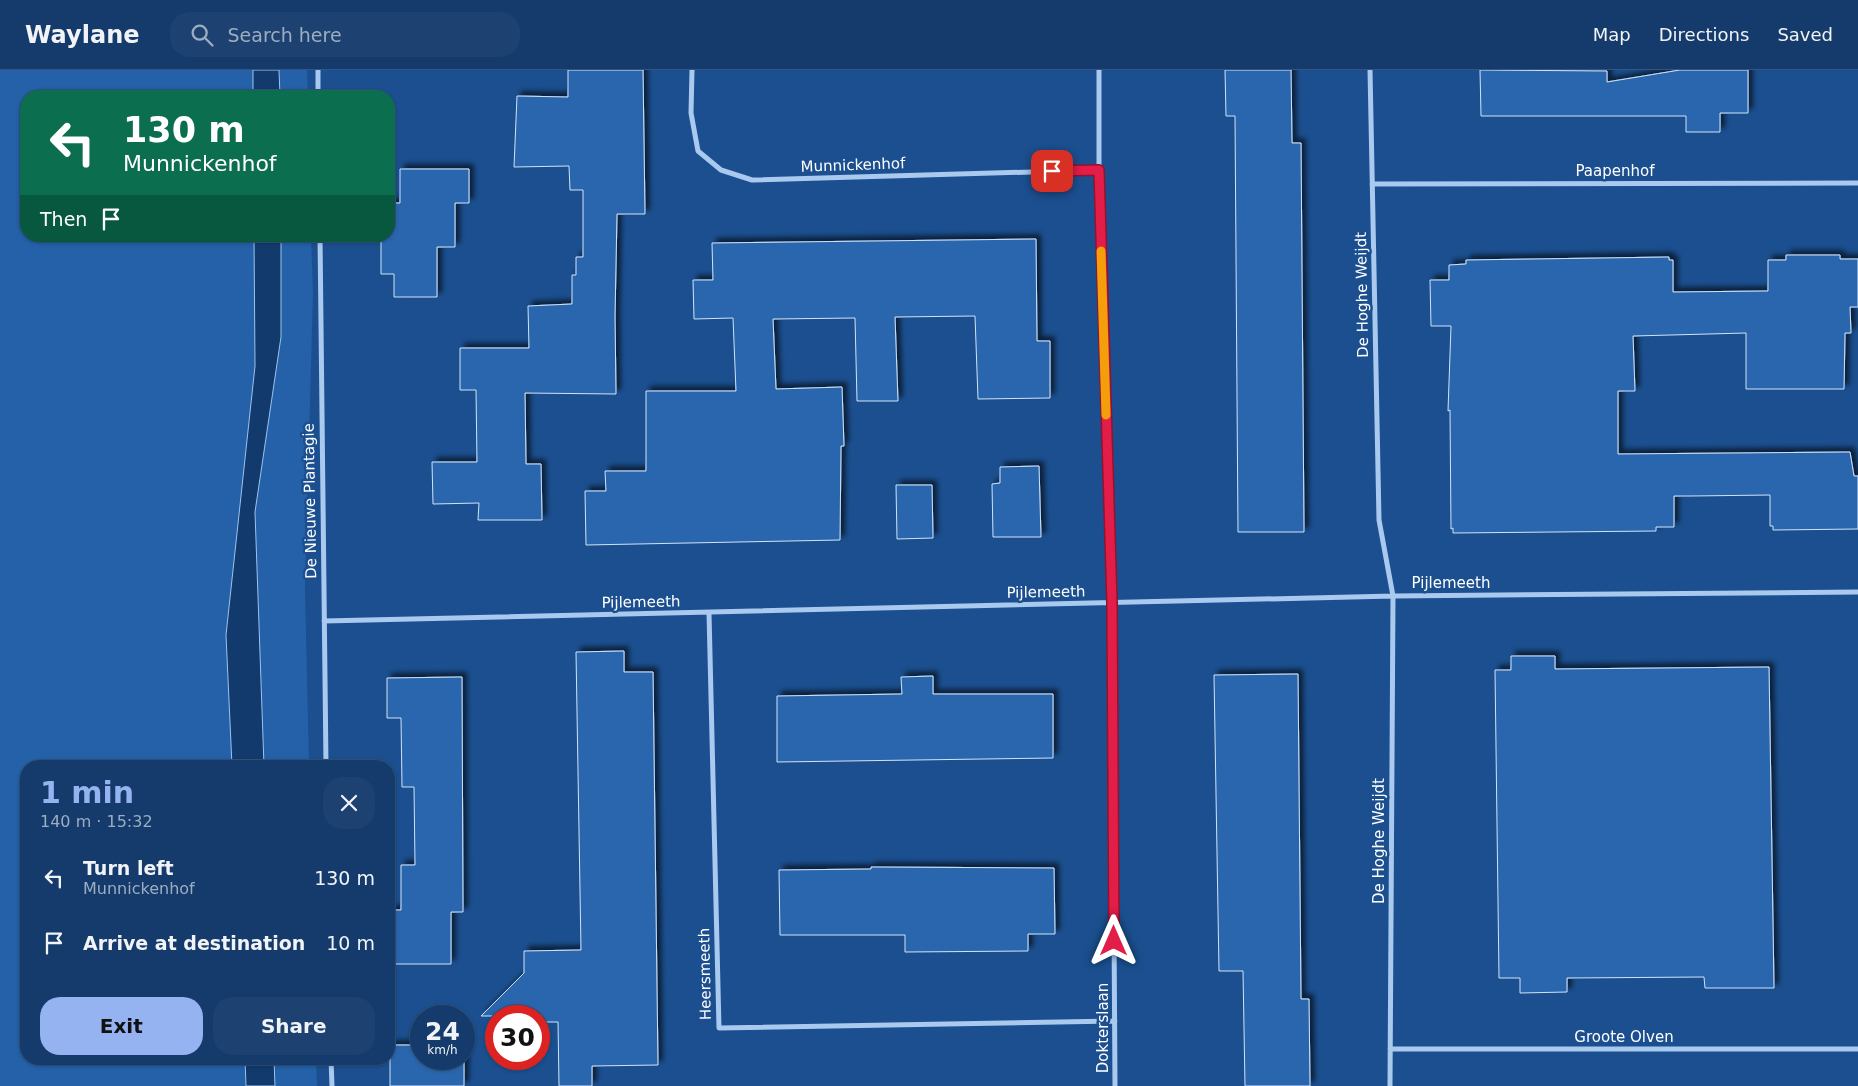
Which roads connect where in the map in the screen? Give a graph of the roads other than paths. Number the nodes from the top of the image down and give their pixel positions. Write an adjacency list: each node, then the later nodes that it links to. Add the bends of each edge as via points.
1 (318, 70): 5 (street)
2 (692, 70): 6 (street, Munnickenhof, via 691,113 698,151 720,170 752,180)
3 (1099, 70): 6 (street, Dokterslaan)
4 (1370, 70): 8 (street, De Hoghe Weijdt)
5 (318, 90)
6 (1099, 170): 12 (street, Dokterslaan)
7 (1858, 183): 8 (street, Paapenhof)
8 (1372, 184): 11 (street, De Hoghe Weijdt, via 1380,520)
9 (320, 242): 14 (street, De Nieuwe Plantagie)
10 (1858, 592): 11 (street, Pijlemeeth)
11 (1393, 596): 12 (street, Pijlemeeth); 17 (street, De Hoghe Weijdt)
12 (1112, 603): 13 (street, Pijlemeeth); 16 (street, Dokterslaan)
13 (709, 613): 14 (street, Pijlemeeth); 16 (street, Heersmeeth, via 719,1028)
14 (324, 621): 15 (street, De Nieuwe Plantagie)
15 (326, 760)
16 (1115, 1021): 21 (street, Dokterslaan)
17 (1390, 1049): 18 (street, Groote Olven); 22 (street, De Hoghe Weijdt)
18 (1858, 1049)
19 (331, 1065): 20 (street)
20 (332, 1086)
21 (1116, 1086)
22 (1390, 1086)

